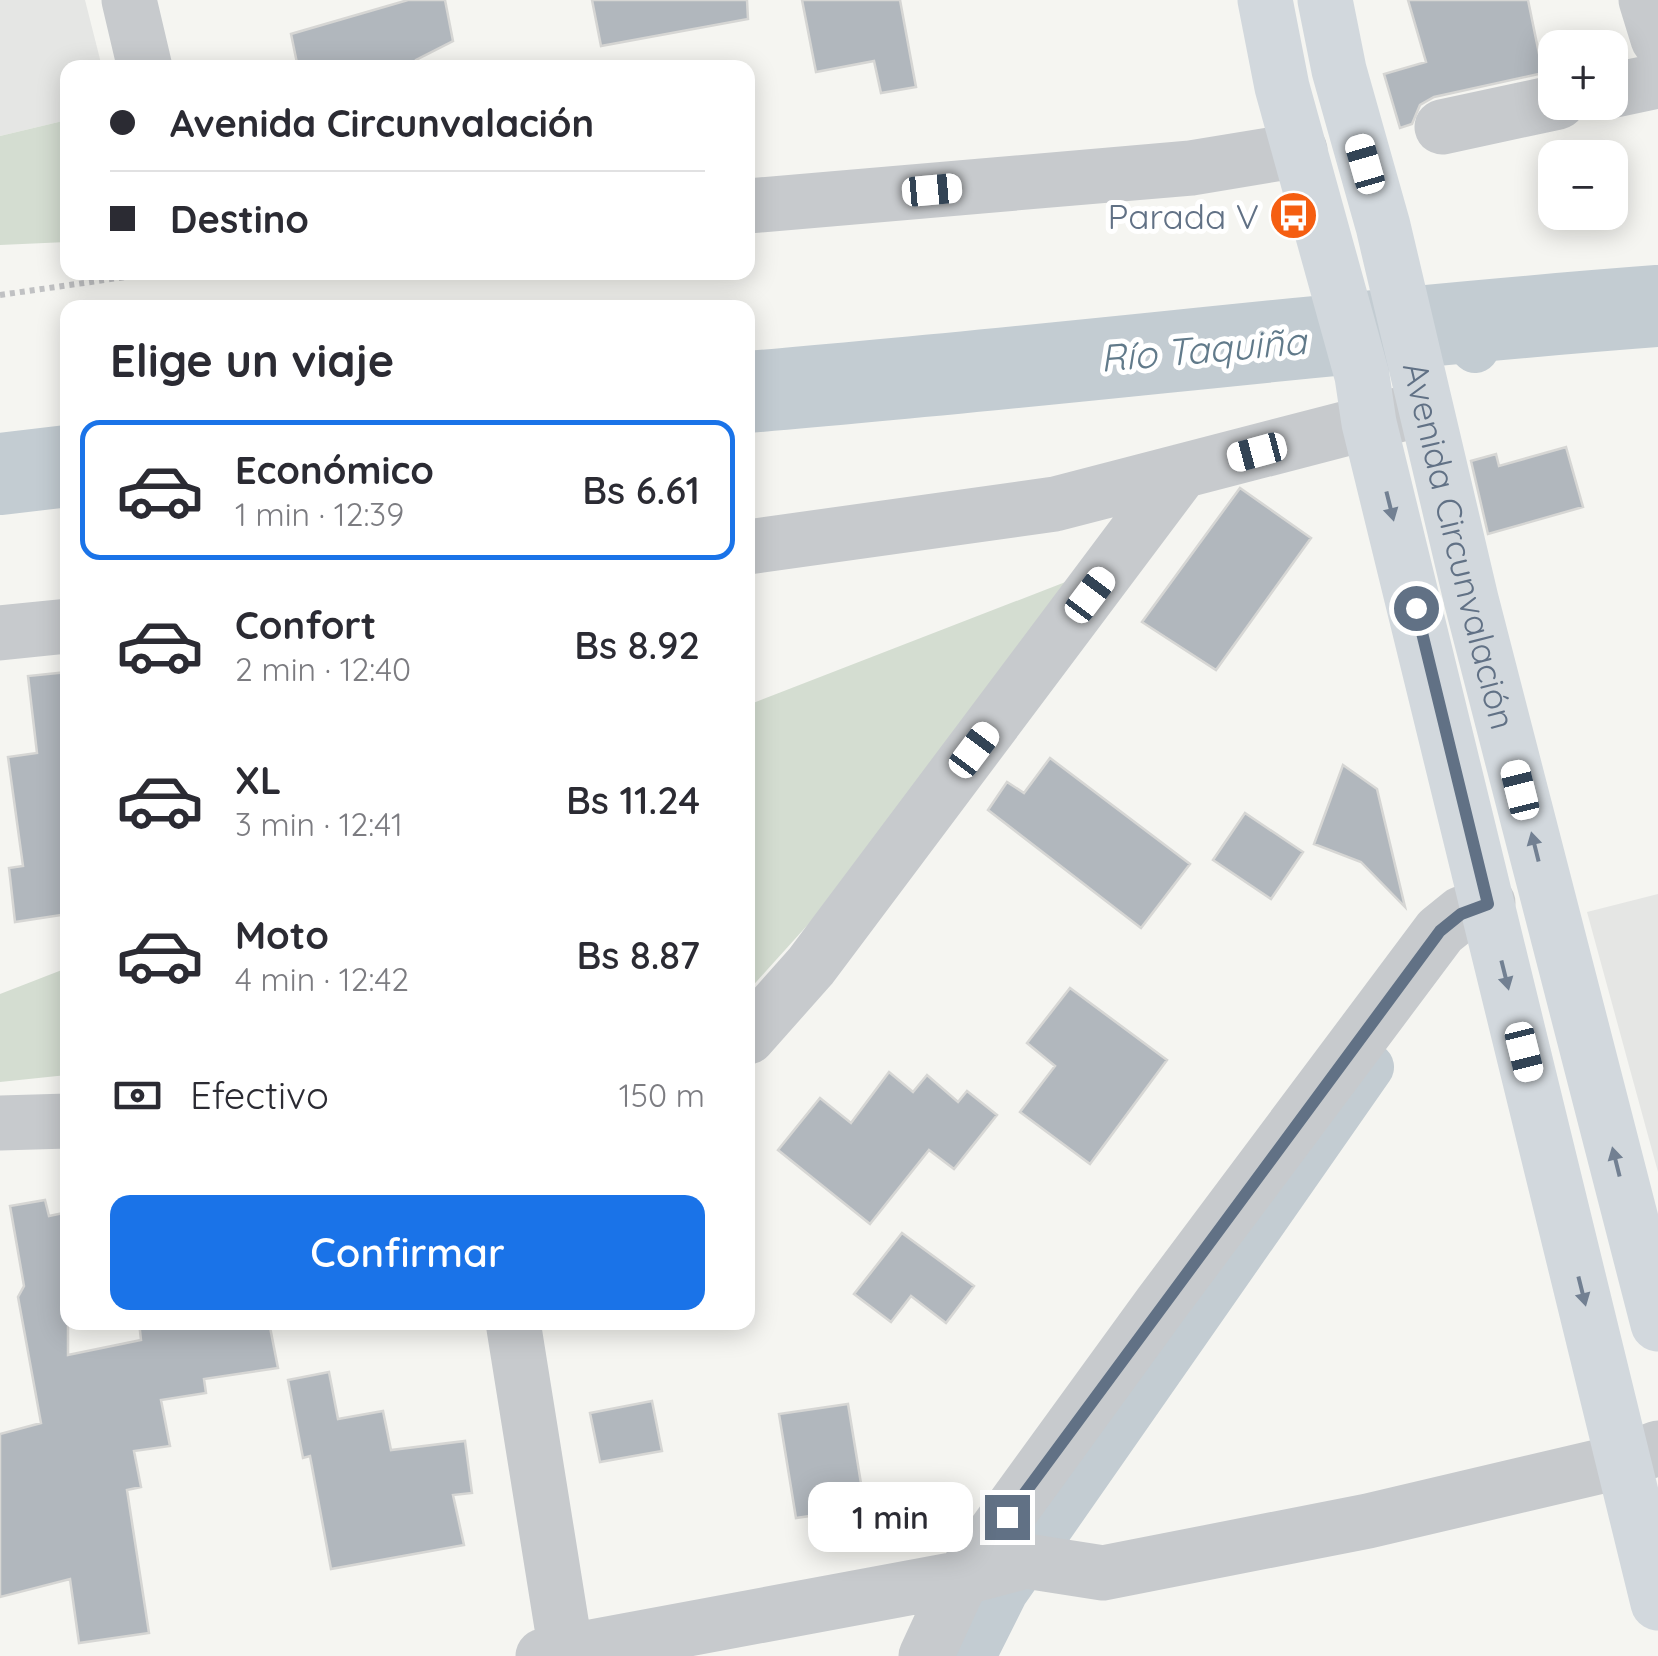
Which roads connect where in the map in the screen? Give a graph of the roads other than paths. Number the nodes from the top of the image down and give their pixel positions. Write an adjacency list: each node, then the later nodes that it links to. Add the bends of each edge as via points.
1 (129, 0): 6 (street)
2 (1265, 0): 11 (main road, Avenida Circunvalación)
3 (1325, 0): 13 (main road, Avenida Circunvalación)
4 (1646, 0): 5 (street)
5 (1658, 39)
6 (143, 60)
7 (1658, 81): 8 (street)
8 (1628, 88)
9 (1538, 106): 10 (street)
10 (1442, 127)
11 (1300, 150): 12 (street, via 1191,168); 14 (main road, Avenida Circunvalación)
12 (755, 205)
13 (1386, 245): 14 (main road); 15 (main road, Avenida Circunvalación)
14 (1330, 258): 16 (main road, Avenida Circunvalación)
15 (1420, 385): 16 (street); 25 (main road, Avenida Circunvalación, one-way to 15)
16 (1366, 399): 17 (street); 21 (main road, Avenida Circunvalación, one-way to 21)
17 (1182, 471): 18 (street, via 1055,504); 22 (street, via 812,966)
18 (755, 546)
19 (60, 627): 20 (street)
20 (0, 633)
21 (1488, 904): 27 (main road, Avenida Circunvalación, one-way to 27); 28 (street, via 1440,931)
22 (755, 1028)
23 (60, 1121): 24 (street)
24 (0, 1123)
25 (1658, 1324)
26 (514, 1330): 30 (street)
27 (1640, 1454): 28 (street, via 1368,1521 1103,1573 1026,1561); 29 (main road, Avenida Circunvalación)
28 (962, 1578): 30 (street); 31 (street)
29 (1658, 1603)
30 (554, 1654)
31 (926, 1656)

